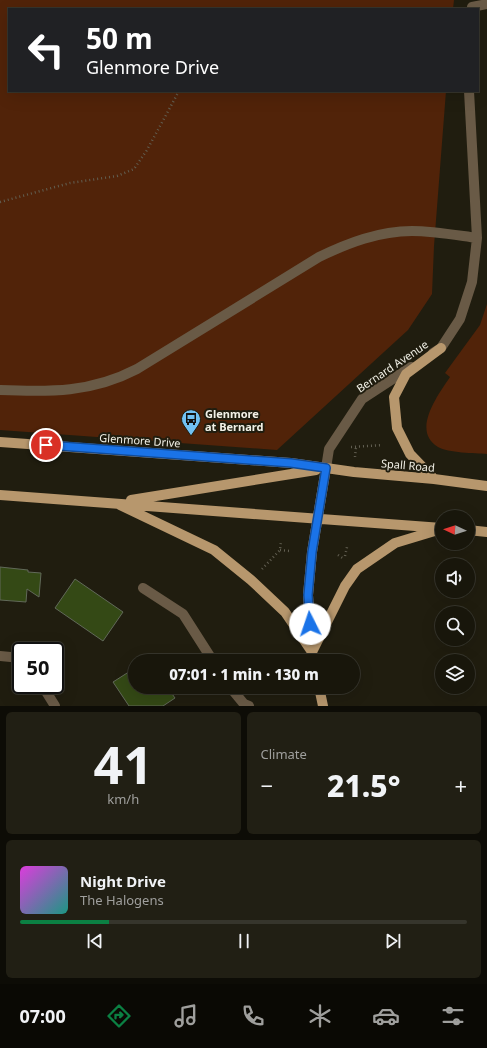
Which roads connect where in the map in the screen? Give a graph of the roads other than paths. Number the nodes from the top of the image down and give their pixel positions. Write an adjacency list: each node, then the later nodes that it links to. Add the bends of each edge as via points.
1 (487, 4): 2 (street)
2 (472, 5)
3 (469, 92): 4 (street, Bernard Avenue)
4 (476, 238): 5 (street, Bernard Avenue, via 472,282 460,319); 6 (street, via 410,231 377,235 319,257 121,377 96,385 60,391)
5 (441, 348): 8 (street, Bernard Avenue, via 362,399 329,449); 9 (main road, via 406,374 394,397 397,428 410,454)
6 (0, 390)
7 (0, 442): 8 (main road, Glenmore Drive, via 291,463)
8 (326, 468): 9 (main road, Spall Road); 12 (main road); 13 (main road, Bernard Avenue)
9 (434, 479): 10 (main road, Spall Road)
10 (487, 486)
11 (0, 495): 12 (main road)
12 (115, 503): 13 (main road); 20 (main road, via 214,550 285,612)
13 (317, 518): 14 (main road); 21 (main road, Bernard Avenue, via 308,595)
14 (435, 528)
15 (435, 531): 22 (main road, via 394,542 357,569 345,586)
16 (475, 531): 17 (main road)
17 (487, 532)
18 (143, 588): 19 (street, via 183,614)
19 (209, 654)
20 (312, 654)
21 (313, 654)
22 (314, 654)
23 (0, 656): 24 (street)
24 (12, 657)
25 (48, 694): 28 (street)
26 (236, 694): 29 (street)
27 (320, 694): 30 (main road)
28 (55, 706)
29 (249, 706)
30 (323, 706)

